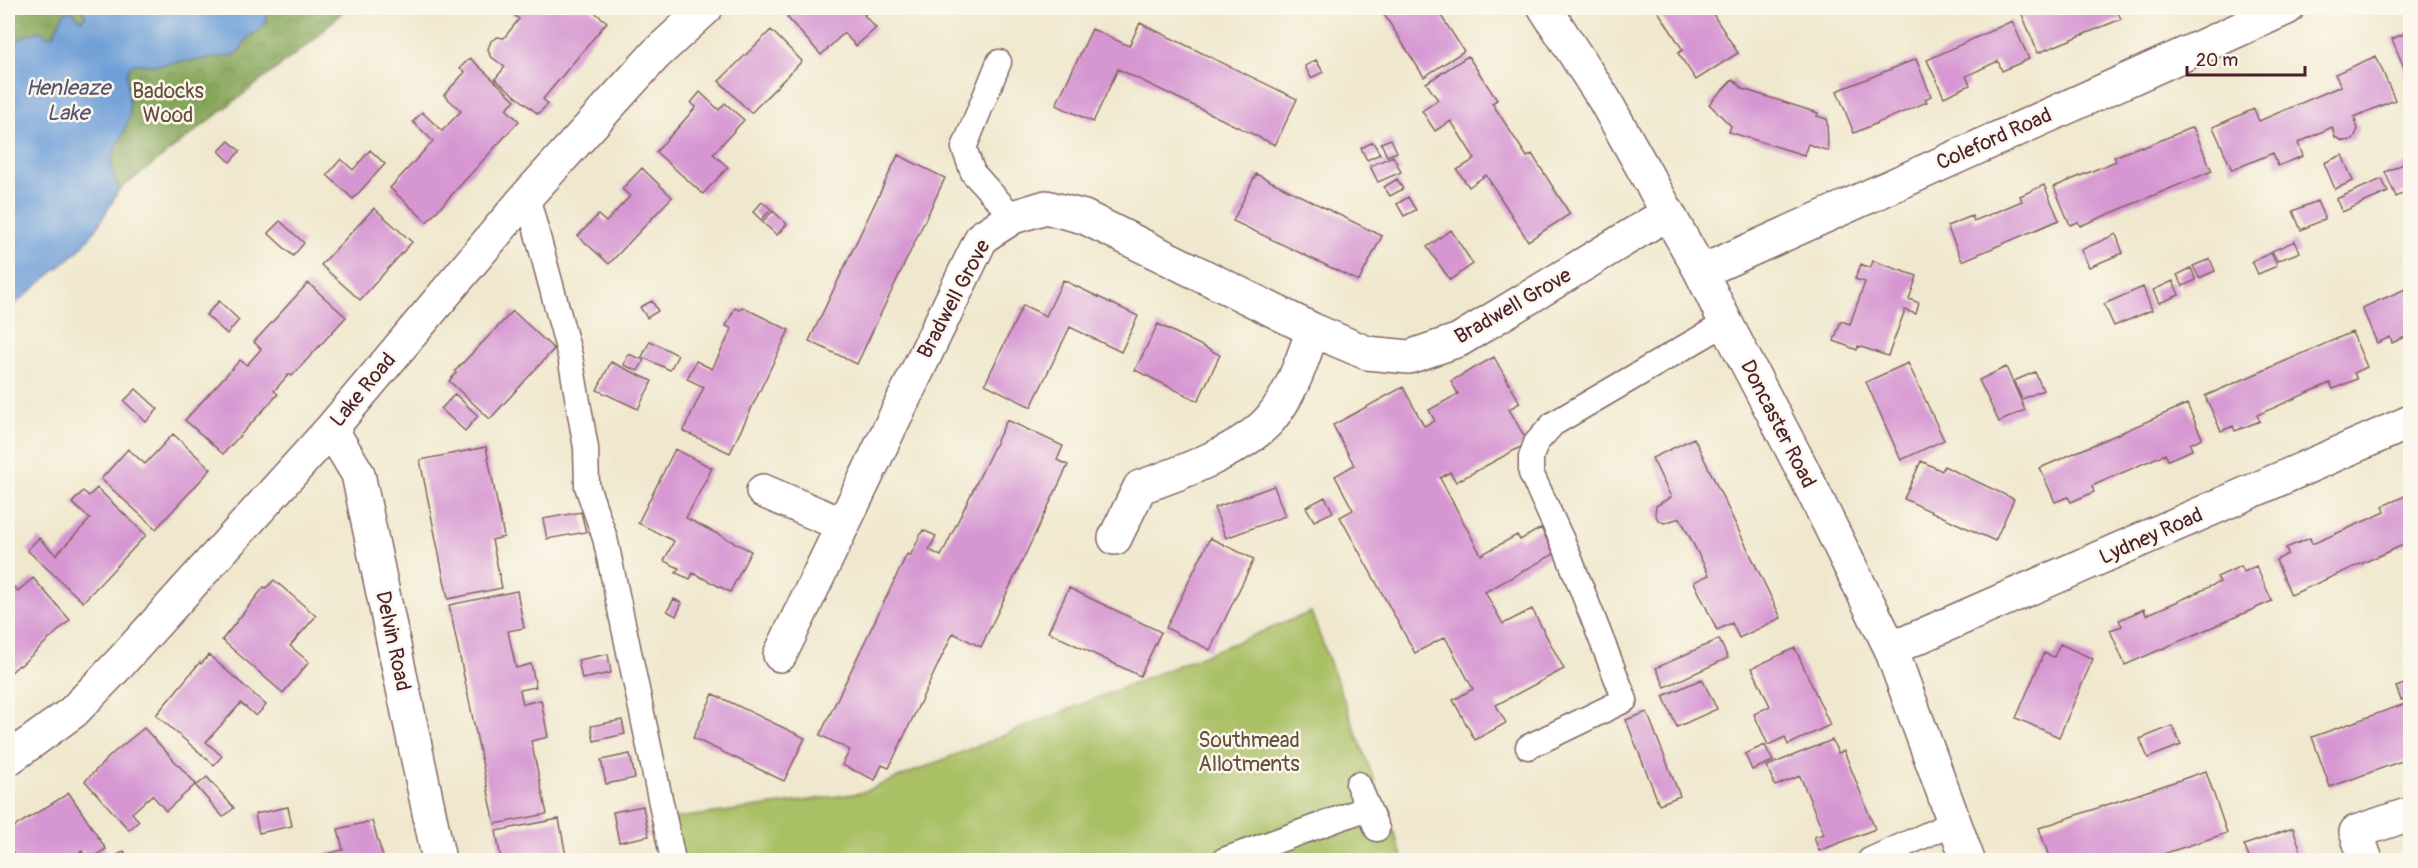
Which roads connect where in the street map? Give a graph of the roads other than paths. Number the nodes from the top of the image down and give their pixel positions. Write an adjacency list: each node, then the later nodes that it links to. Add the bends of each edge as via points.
1 (706, 8): 5 (street, Lake Road, via 656,54)
2 (1545, 8): 6 (street, Doncaster Road, via 1604,99)
3 (2286, 8): 8 (street, Coleford Road)
4 (999, 62): 7 (lane, via 964,148 973,173)
5 (527, 196): 12 (street, Lake Road); 24 (lane, via 570,356 586,448 586,486 605,538)
6 (1668, 213): 8 (street, Doncaster Road); 10 (street, Bradwell Grove, via 1459,340 1409,357 1367,353)
7 (1013, 217): 10 (street, Bradwell Grove, via 1046,207 1084,217); 14 (street, Bradwell Grove, via 982,237)
8 (1701, 272): 9 (street, Doncaster Road)
9 (1726, 323): 16 (street, Doncaster Road); 18 (lane, via 1553,424 1536,443 1531,473 1570,559 1624,700)
10 (1313, 330): 15 (street, via 1293,383 1271,419 1248,438 1190,469 1140,487)
11 (2410, 422): 16 (street, Lydney Road)
12 (331, 429): 19 (street, Lake Road, via 73,712); 23 (street, Delvin Road, via 358,474)
13 (763, 491): 14 (street)
14 (843, 525): 17 (street, Bradwell Grove)
15 (1115, 538)
16 (1891, 649): 22 (street, Doncaster Road)
17 (780, 655)
18 (1528, 747)
19 (8, 759)
20 (1358, 784): 25 (lane, via 1373,818)
21 (2410, 814): 28 (street, via 2356,832)
22 (1955, 822): 26 (lane); 27 (street, Doncaster Road)
23 (439, 861)
24 (674, 861)
25 (1224, 861)
26 (1870, 861)
27 (1968, 861)
28 (2366, 861)

